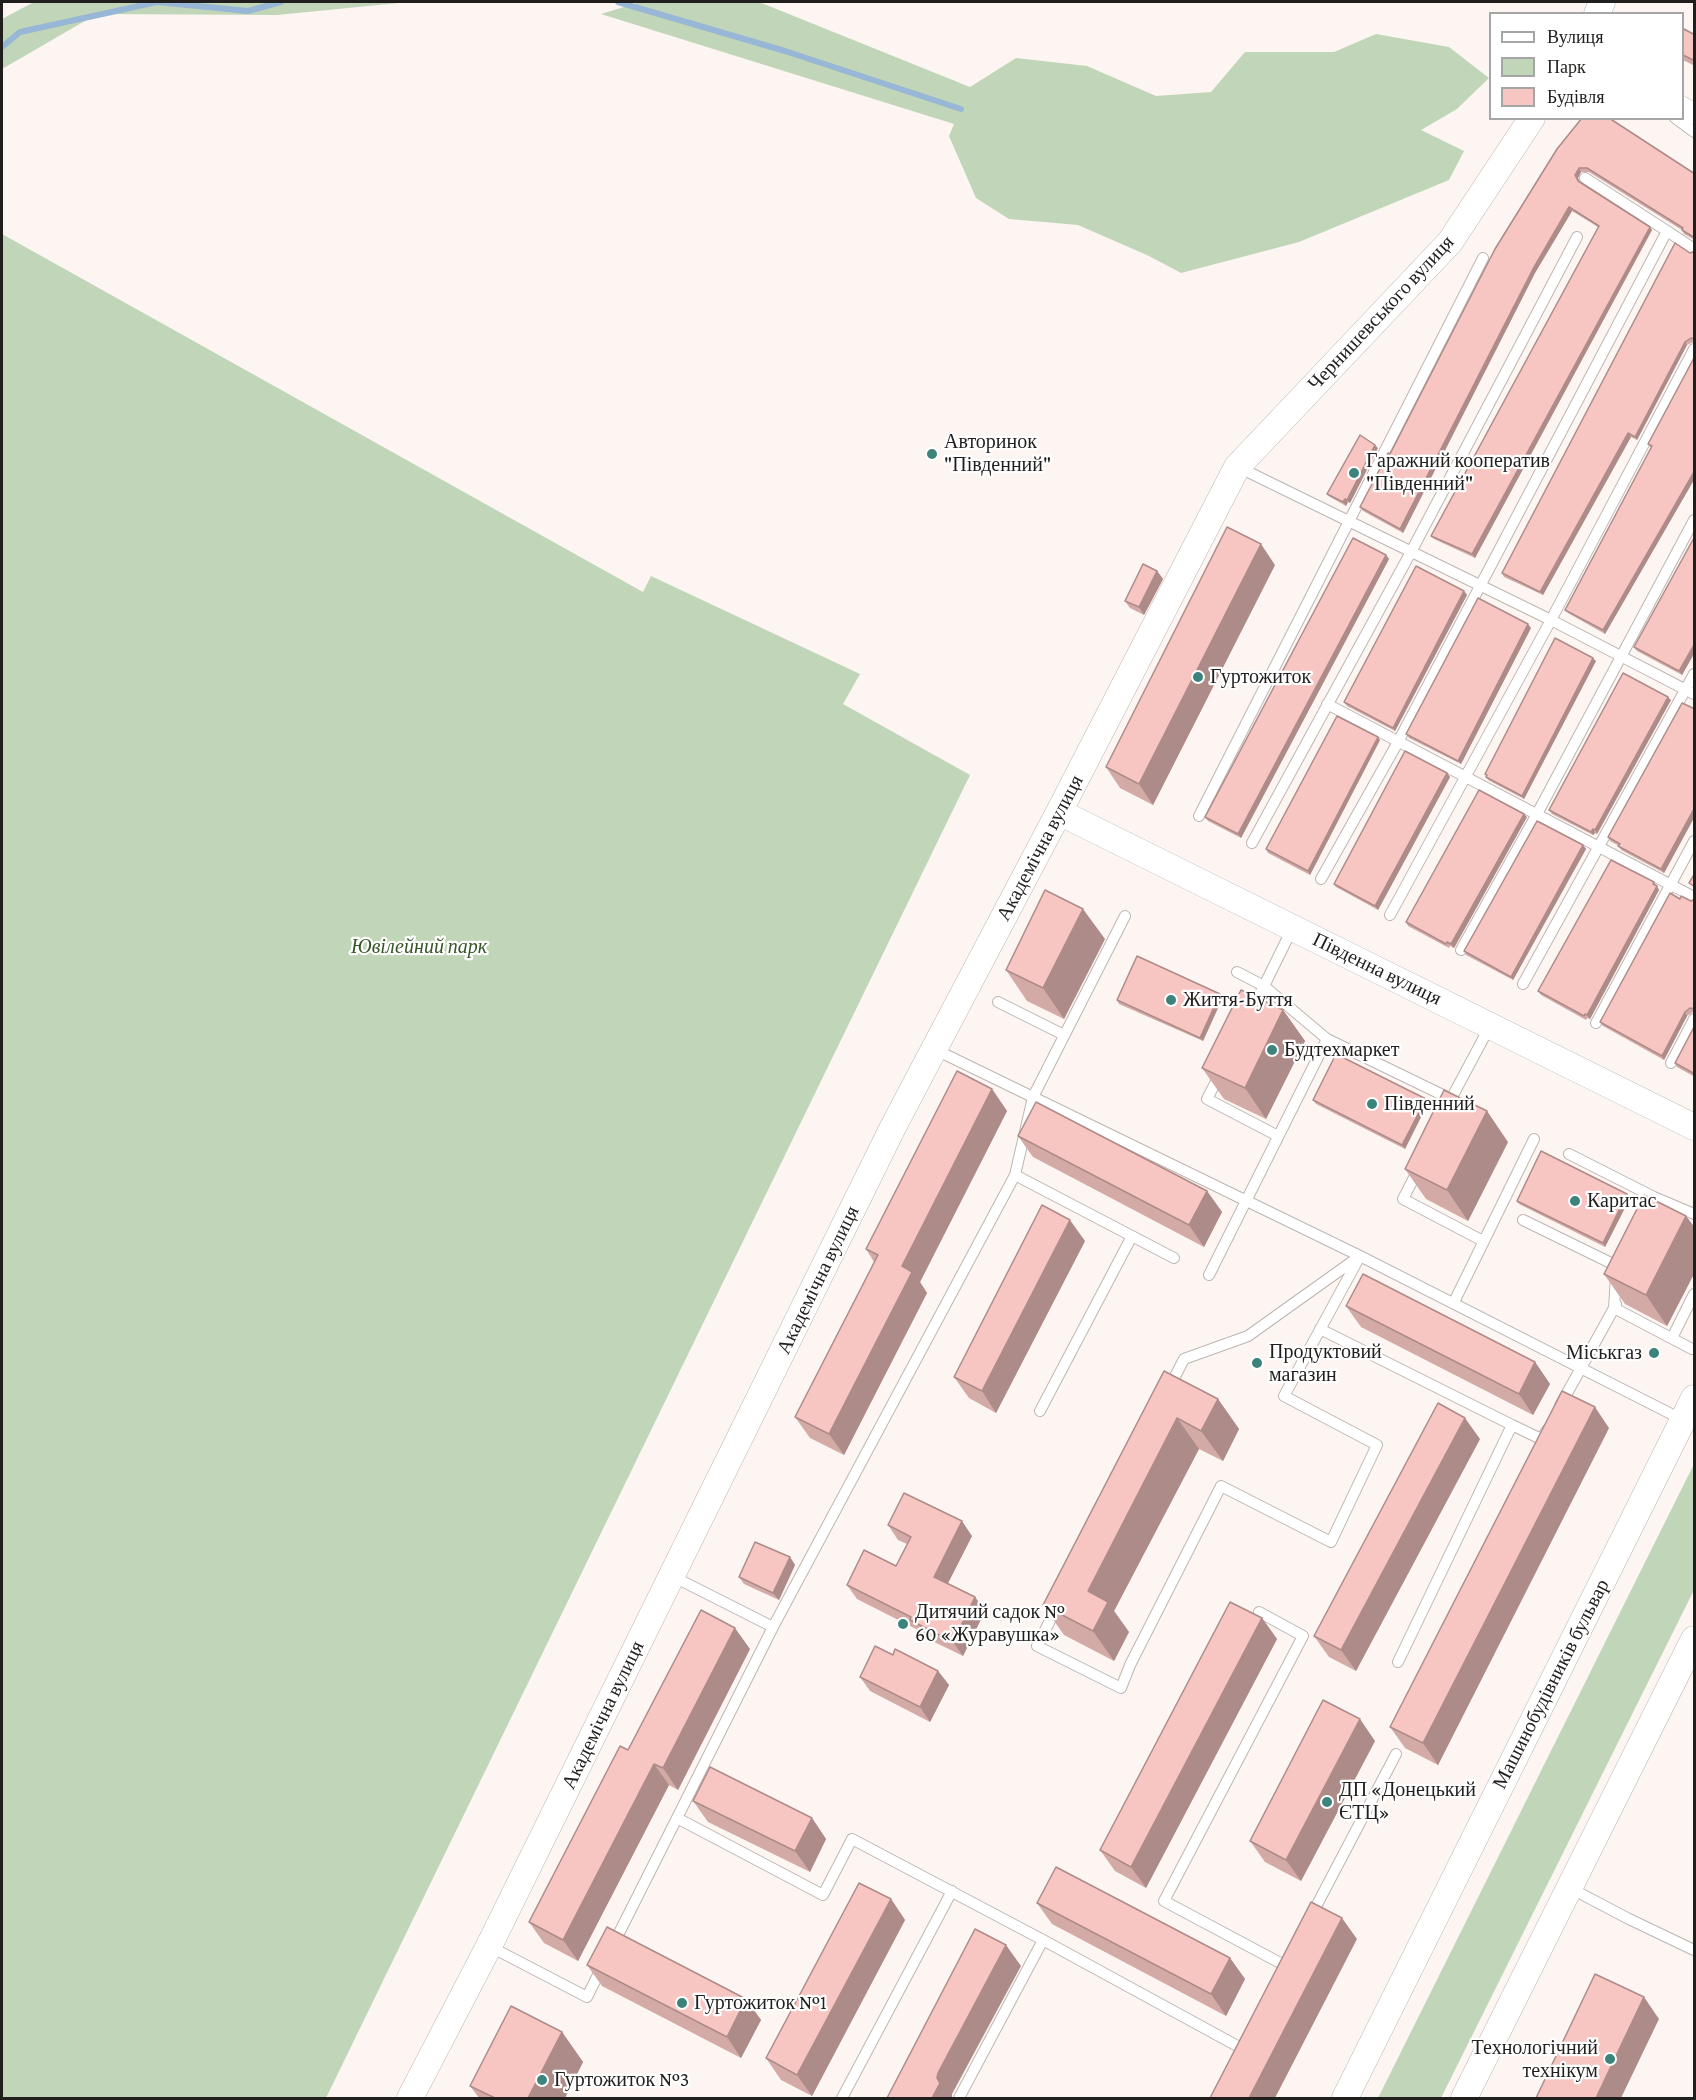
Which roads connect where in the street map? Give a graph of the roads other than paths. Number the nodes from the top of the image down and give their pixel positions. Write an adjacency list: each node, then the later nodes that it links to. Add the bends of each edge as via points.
1 (1531, 120): 10 (street, Чернишевського вулиця, via 1450,242)
2 (1677, 120): 3 (lane)
3 (1695, 132)
4 (1585, 178): 5 (lane)
5 (1667, 231): 7 (lane); 14 (lane)
6 (1577, 237): 13 (lane)
7 (1695, 249)
8 (1484, 258): 12 (lane)
9 (1695, 349): 15 (lane)
10 (1237, 467): 12 (lane); 22 (street, Академічна вулиця)
11 (1695, 520): 16 (lane)
12 (1350, 521): 13 (lane); 24 (lane)
13 (1411, 552): 14 (lane); 19 (lane)
14 (1480, 587): 15 (lane); 20 (lane)
15 (1551, 620): 16 (lane); 21 (lane)
16 (1621, 656): 18 (lane); 23 (lane)
17 (1695, 674): 18 (lane)
18 (1690, 691): 27 (lane)
19 (1327, 704): 20 (lane); 26 (lane)
20 (1398, 742): 21 (lane); 28 (lane)
21 (1466, 777): 23 (lane); 31 (lane)
22 (1059, 812): 33 (street, Південна вулиця); 45 (street, Академічна вулиця)
23 (1537, 814): 27 (lane); 34 (lane)
24 (1198, 816)
25 (1695, 841): 29 (lane)
26 (1252, 843)
27 (1599, 847): 29 (lane); 36 (lane)
28 (1321, 879)
29 (1671, 884): 30 (lane); 41 (lane)
30 (1695, 897)
31 (1390, 915)
32 (1125, 916): 43 (lane)
33 (1293, 927): 37 (lane); 42 (street, Південна вулиця)
34 (1461, 950)
35 (1237, 972): 37 (lane)
36 (1523, 984)
37 (1264, 986): 39 (lane); 44 (lane)
38 (998, 1002): 43 (lane)
39 (1249, 1016)
40 (1695, 1019): 46 (lane)
41 (1596, 1023)
42 (1490, 1025): 44 (lane, via 1451,1099); 49 (street, Південна вулиця)
43 (1064, 1035): 48 (lane)
44 (1327, 1039): 50 (lane)
45 (934, 1049): 48 (lane); 78 (street, Академічна вулиця)
46 (1671, 1063)
47 (1223, 1067): 50 (lane, via 1207,1099)
48 (1034, 1096): 54 (lane); 55 (lane)
49 (1695, 1127)
50 (1278, 1136): 55 (lane)
51 (1534, 1139): 61 (lane)
52 (1569, 1154): 56 (lane, via 1652,1202)
53 (1424, 1157): 61 (lane, via 1402,1199)
54 (1015, 1175): 60 (lane); 80 (lane)
55 (1245, 1200): 63 (lane); 66 (lane)
56 (1668, 1203): 57 (lane); 58 (lane)
57 (1663, 1213)
58 (1695, 1215)
59 (1522, 1220): 65 (lane)
60 (1132, 1236): 64 (lane); 76 (lane)
61 (1483, 1241): 69 (lane)
62 (1628, 1246): 65 (lane)
63 (1360, 1256): 69 (lane); 71 (lane); 71 (lane, via 1248,1336 1184,1359 1037,1646 1121,1688 1221,1486 1331,1542 1377,1445 1284,1396)
64 (1174, 1258)
65 (1617, 1266): 70 (lane)
66 (1209, 1275)
67 (1625, 1287): 70 (lane)
68 (1695, 1294): 72 (lane)
69 (1454, 1302): 74 (lane)
70 (1614, 1308): 72 (lane); 74 (lane)
71 (1320, 1329): 77 (lane)
72 (1672, 1338): 73 (lane)
73 (1692, 1349)
74 (1582, 1368): 75 (lane); 77 (lane, via 1541,1439)
75 (1689, 1409): 96 (street, Машинобудівників бульвар)
76 (1040, 1411)
77 (1512, 1425): 82 (lane)
78 (671, 1576): 80 (lane); 89 (street, Академічна вулиця)
79 (1259, 1612): 91 (lane, via 1303,1636 1164,1901 1287,1960)
80 (773, 1628): 84 (lane)
81 (1695, 1640): 85 (street)
82 (1398, 1662)
83 (1396, 1754): 87 (lane)
84 (677, 1818): 86 (lane, via 823,1894 852,1839); 89 (lane, via 587,1997)
85 (1570, 1887): 90 (lane); 97 (street)
86 (952, 1891): 88 (lane); 94 (lane)
87 (1305, 1926)
88 (1042, 1940): 92 (lane); 95 (lane)
89 (489, 1946): 93 (street, Академічна вулиця)
90 (1695, 1950)
91 (1279, 1976)
92 (1241, 2048)
93 (410, 2098)
94 (842, 2098)
95 (959, 2098)
96 (1345, 2098)
97 (1464, 2098)

